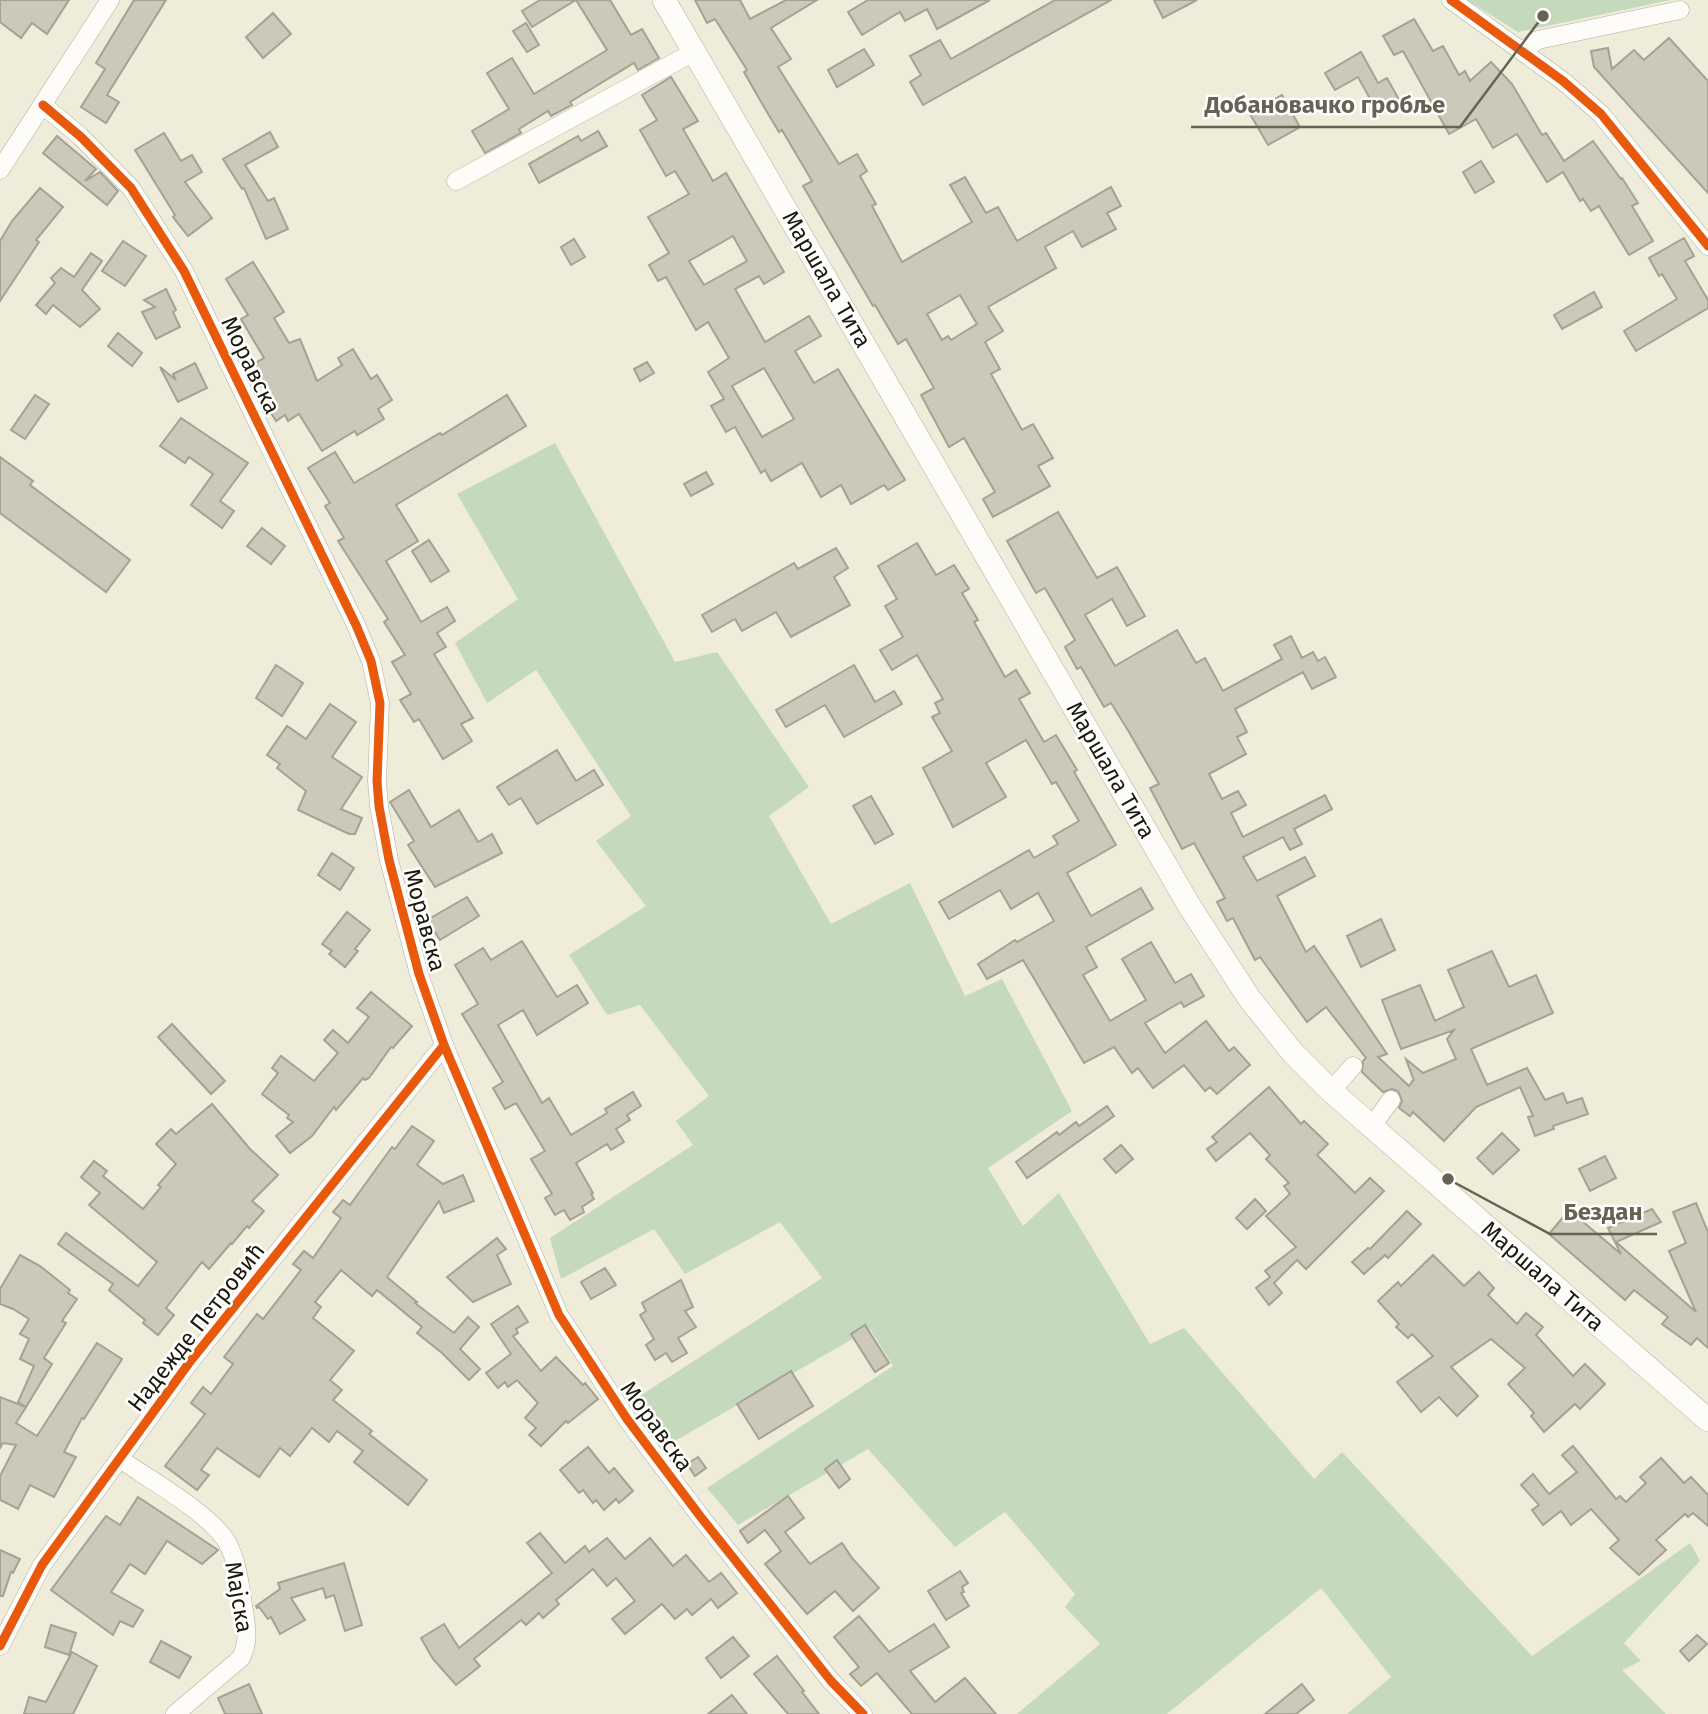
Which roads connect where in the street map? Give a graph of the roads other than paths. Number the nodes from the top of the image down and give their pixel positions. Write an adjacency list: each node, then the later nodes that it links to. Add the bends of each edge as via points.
1 (110, 0): 7 (street)
2 (664, 0): 6 (main road, Маршала Тита)
3 (1451, 0): 5 (street)
4 (1679, 9): 5 (street, via 1538,40)
5 (1522, 51): 10 (street, via 1601,114)
6 (694, 52): 9 (street); 13 (main road, Маршала Тита, via 1190,907 1249,998)
7 (43, 105): 8 (street); 11 (street, Моравска, via 131,188 184,271 356,625 371,661 380,703 377,780 389,860 419,974)
8 (0, 170)
9 (456, 181)
10 (1708, 246)
11 (444, 1045): 17 (street, Надежде Петровић, via 188,1363); 20 (street, Моравска, via 559,1315 591,1367 700,1516 831,1681)
12 (1353, 1066): 13 (street)
13 (1331, 1091): 15 (main road, Маршала Тита)
14 (1391, 1100): 15 (street)
15 (1371, 1126): 16 (main road, Маршала Тита)
16 (1708, 1420)
17 (120, 1459): 18 (street, Надежде Петровић, via 42,1565); 19 (street, Мајска, via 216,1529 228,1543 241,1591 247,1632 241,1658)
18 (0, 1646)
19 (174, 1714)
20 (863, 1714)

